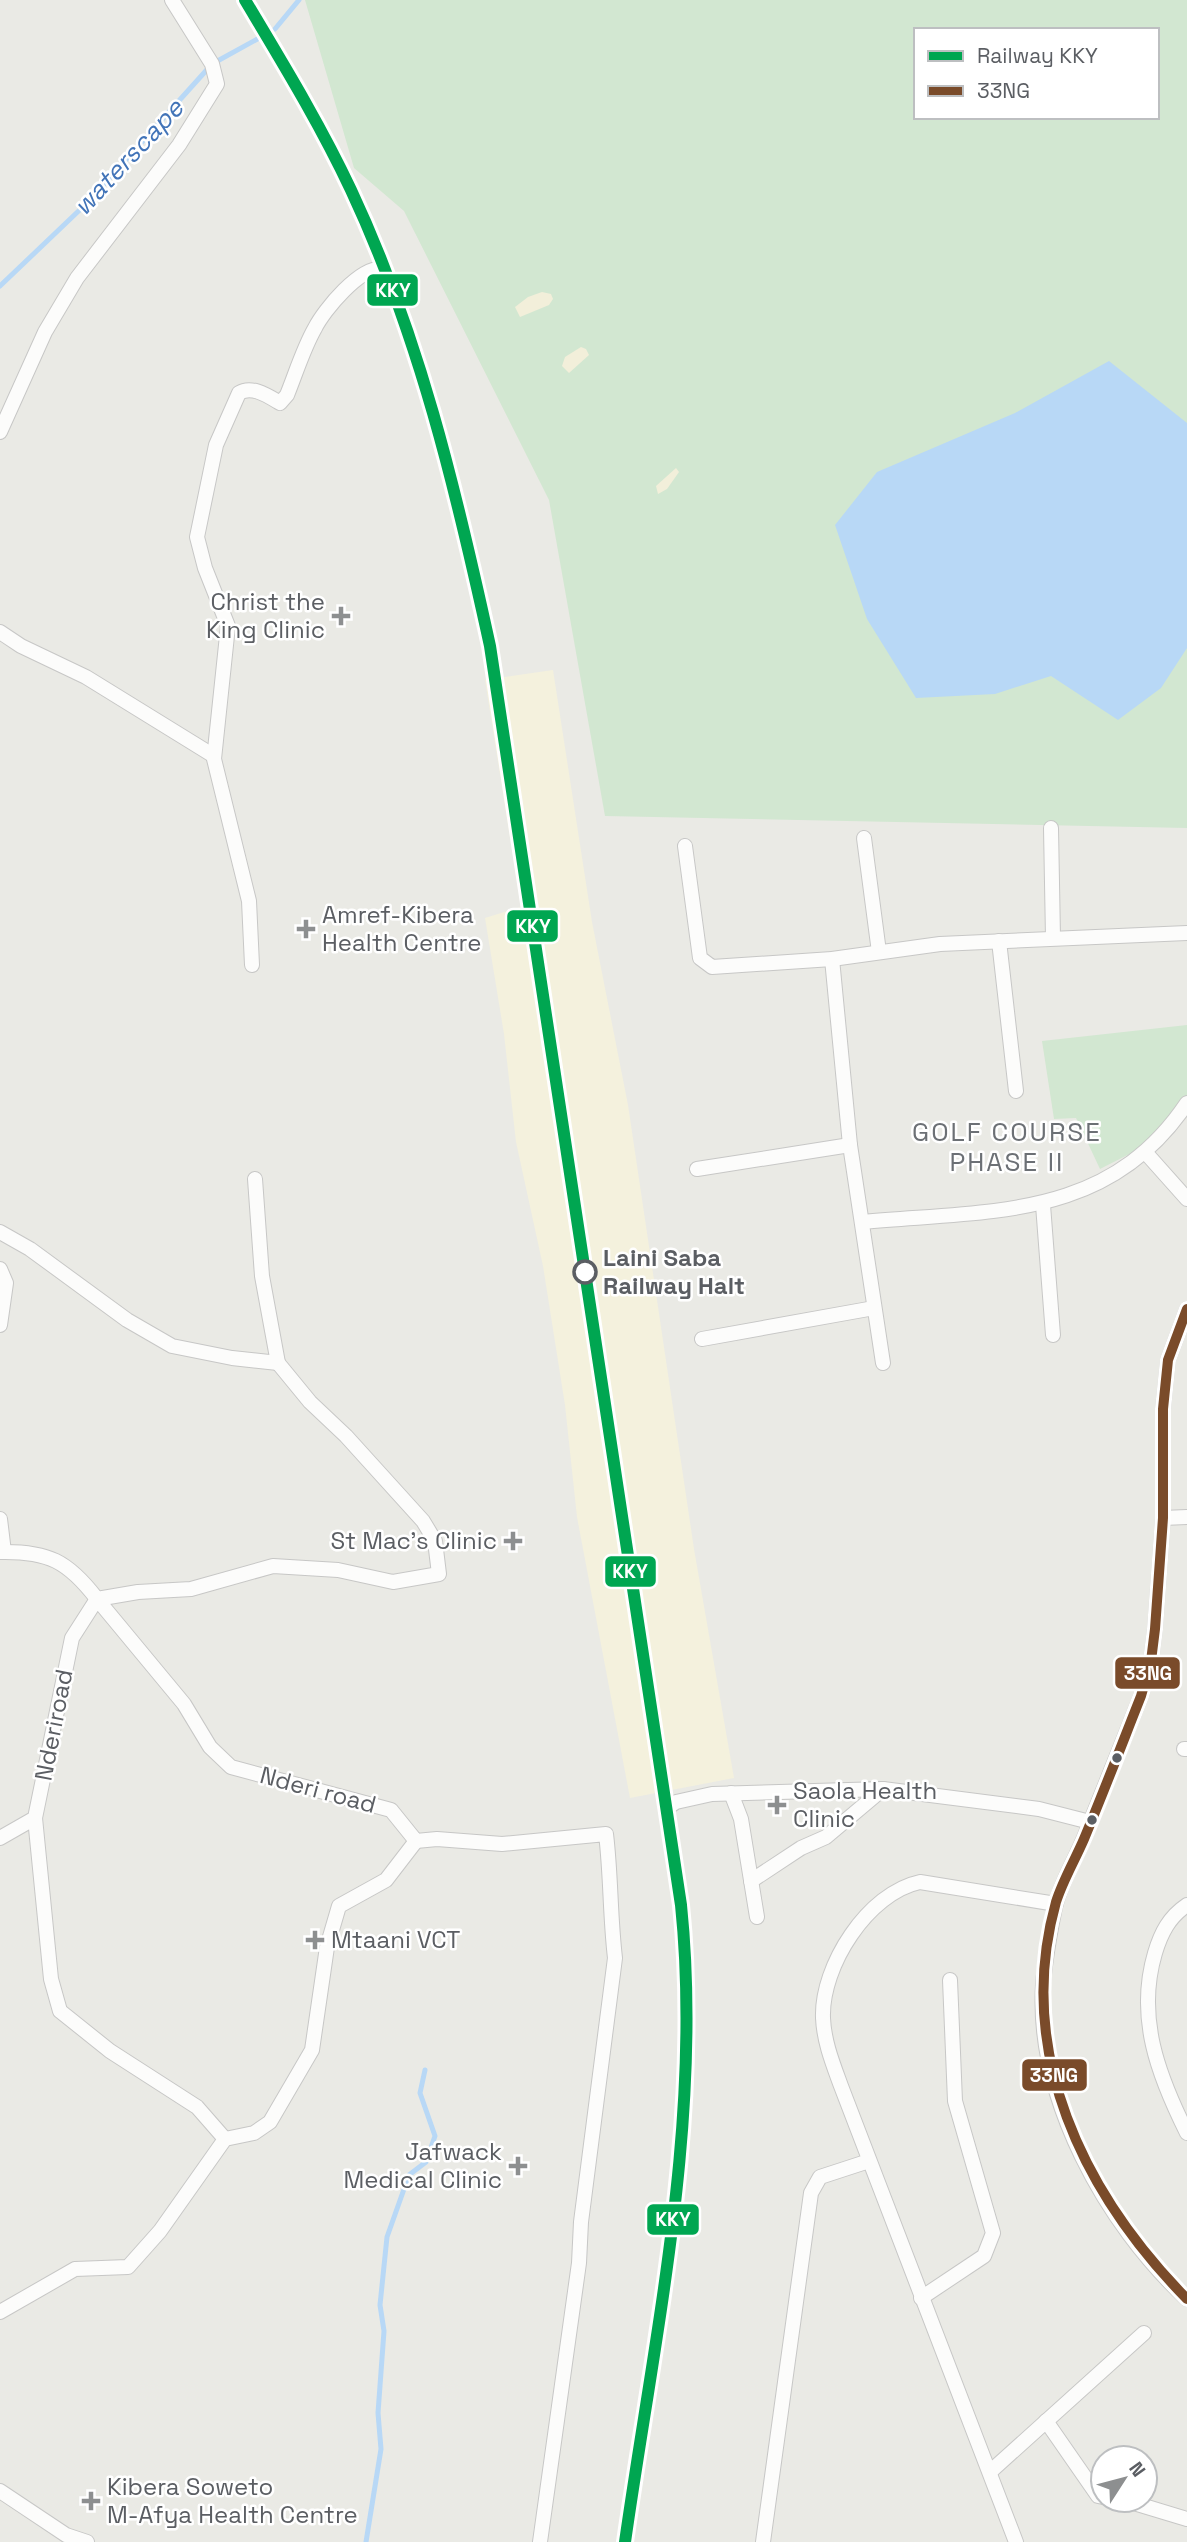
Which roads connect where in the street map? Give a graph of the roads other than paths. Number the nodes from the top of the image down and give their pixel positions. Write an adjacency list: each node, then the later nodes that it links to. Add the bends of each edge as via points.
1 (172, 0): 3 (street, via 212,64 217,83 178,145 77,278 45,332)
2 (383, 269): 5 (street, via 370,269 356,280 315,327 280,403 243,390 220,430 197,537 228,626)
3 (0, 432)
4 (0, 632): 5 (street, via 106,688)
5 (214, 756): 14 (street, via 249,901)
6 (1051, 828): 10 (street)
7 (864, 838): 12 (street)
8 (685, 846): 13 (street, via 702,963 720,968)
9 (1187, 933): 10 (street)
10 (1053, 938): 11 (street)
11 (999, 941): 12 (street); 15 (street)
12 (879, 952): 13 (street)
13 (832, 959): 17 (street)
14 (252, 965)
15 (1016, 1091)
16 (1187, 1103): 18 (street)
17 (850, 1146): 19 (street); 23 (street)
18 (1146, 1153): 21 (street); 22 (street, via 1100,1184)
19 (697, 1169)
20 (255, 1179): 31 (street, via 262,1276)
21 (1187, 1199)
22 (1043, 1205): 23 (street); 29 (street)
23 (863, 1222): 26 (street)
24 (0, 1232): 31 (street, via 172,1346)
25 (0, 1269): 28 (street, via 6,1283)
26 (874, 1308): 30 (street); 32 (street)
27 (1187, 1309): 34 (street, via 1168,1360)
28 (0, 1325)
29 (1053, 1335)
30 (702, 1339)
31 (278, 1363): 37 (street, via 423,1521 435,1541 439,1574 393,1582 338,1570 273,1566 191,1589)
32 (883, 1363)
33 (1187, 1517): 34 (street)
34 (1163, 1518): 42 (street, via 1151,1661)
35 (0, 1520): 36 (street)
36 (2, 1552): 37 (street, Nderi road, via 41,1553 60,1562 79,1576)
37 (97, 1599): 41 (street, Nderiroad, via 72,1638); 44 (street, Nderi road, via 184,1704 210,1747 231,1767 391,1810)
38 (884, 1789): 39 (street); 42 (street, via 1039,1809); 45 (street, via 826,1837)
39 (731, 1793): 40 (street, via 687,1799); 45 (street, via 741,1819)
40 (667, 1808)
41 (35, 1818): 43 (street); 51 (street, Nderiroad, via 51,1979 60,2011 110,2051 197,2108)
42 (1090, 1822): 46 (street)
43 (0, 1838)
44 (416, 1841): 51 (street, via 386,1880 339,1906 327,1947 312,2050 270,2122 254,2133); 64 (street, via 502,1844 606,1834 615,1958)
45 (751, 1881): 48 (street)
46 (1056, 1904): 52 (street, via 920,1882 884,1898 855,1930 829,1979 823,2016 828,2051); 54 (street, via 1043,1986 1056,2087 1077,2148 1101,2195 1133,2242)
47 (1187, 1905): 50 (street, via 1165,1926 1156,1948 1146,2007 1157,2061)
48 (757, 1917)
49 (950, 1980): 53 (street, via 955,2101 993,2233 984,2256)
50 (1187, 2133)
51 (225, 2138): 55 (street, via 160,2231 128,2267 75,2269)
52 (869, 2161): 53 (street); 65 (street, via 820,2178 811,2193)
53 (921, 2298): 58 (street)
54 (1187, 2299)
55 (0, 2312)
56 (1144, 2333): 57 (street)
57 (1046, 2421): 58 (street); 59 (street)
58 (991, 2471): 66 (street)
59 (1089, 2483)
60 (0, 2491): 63 (street, via 66,2535)
61 (1159, 2511): 62 (street)
62 (1187, 2519)
63 (87, 2542)
64 (540, 2542)
65 (764, 2542)
66 (1016, 2542)

